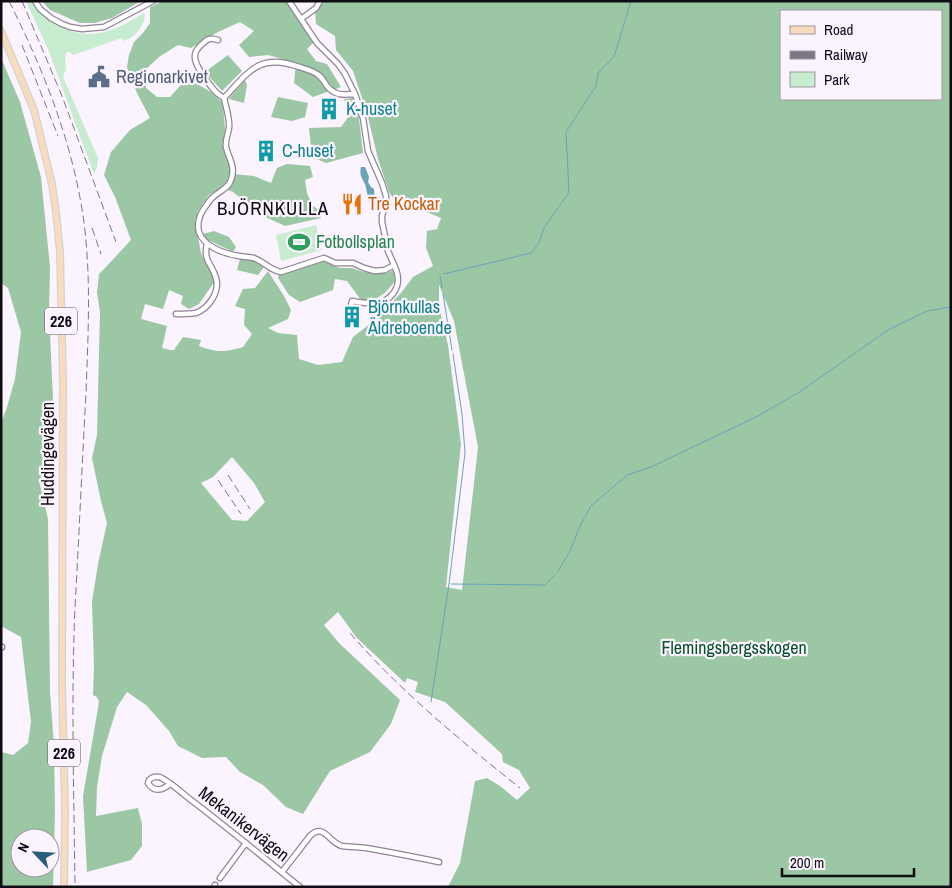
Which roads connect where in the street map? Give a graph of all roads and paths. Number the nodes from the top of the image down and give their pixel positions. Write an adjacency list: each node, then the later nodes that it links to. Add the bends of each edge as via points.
1 (35, 1): 2 (street, via 51,18 82,29 104,27)
2 (154, 1)
3 (289, 1): 5 (street)
4 (320, 1): 5 (street)
5 (301, 19): 8 (street, via 317,43 346,74)
6 (1, 31): 19 (main road, Huddingevägen / 226, via 34,110 52,184 60,252)
7 (218, 40): 9 (street, via 208,39 197,49 194,57 214,91)
8 (355, 94): 9 (street, via 336,94 318,74 289,63 268,62 250,71); 11 (street, via 362,111 368,151 386,196 382,226)
9 (224, 98): 10 (street, via 229,124 226,146 233,174 229,185 213,197 200,216 199,231)
10 (207, 244): 11 (street, via 230,254 261,261 281,272 324,258 375,271); 13 (street, via 206,257 217,282 214,297 199,312)
11 (394, 265): 12 (street, via 398,284 387,299 376,304 352,301)
12 (351, 305)
13 (176, 314)
14 (170, 784): 15 (street, Mekanikervägen)
15 (246, 843): 17 (street, Mekanikervägen); 18 (street)
16 (439, 862): 17 (street, via 340,846 319,831 310,836)
17 (282, 872): 20 (street, Mekanikervägen)
18 (220, 878)
19 (64, 887)
20 (300, 887)

